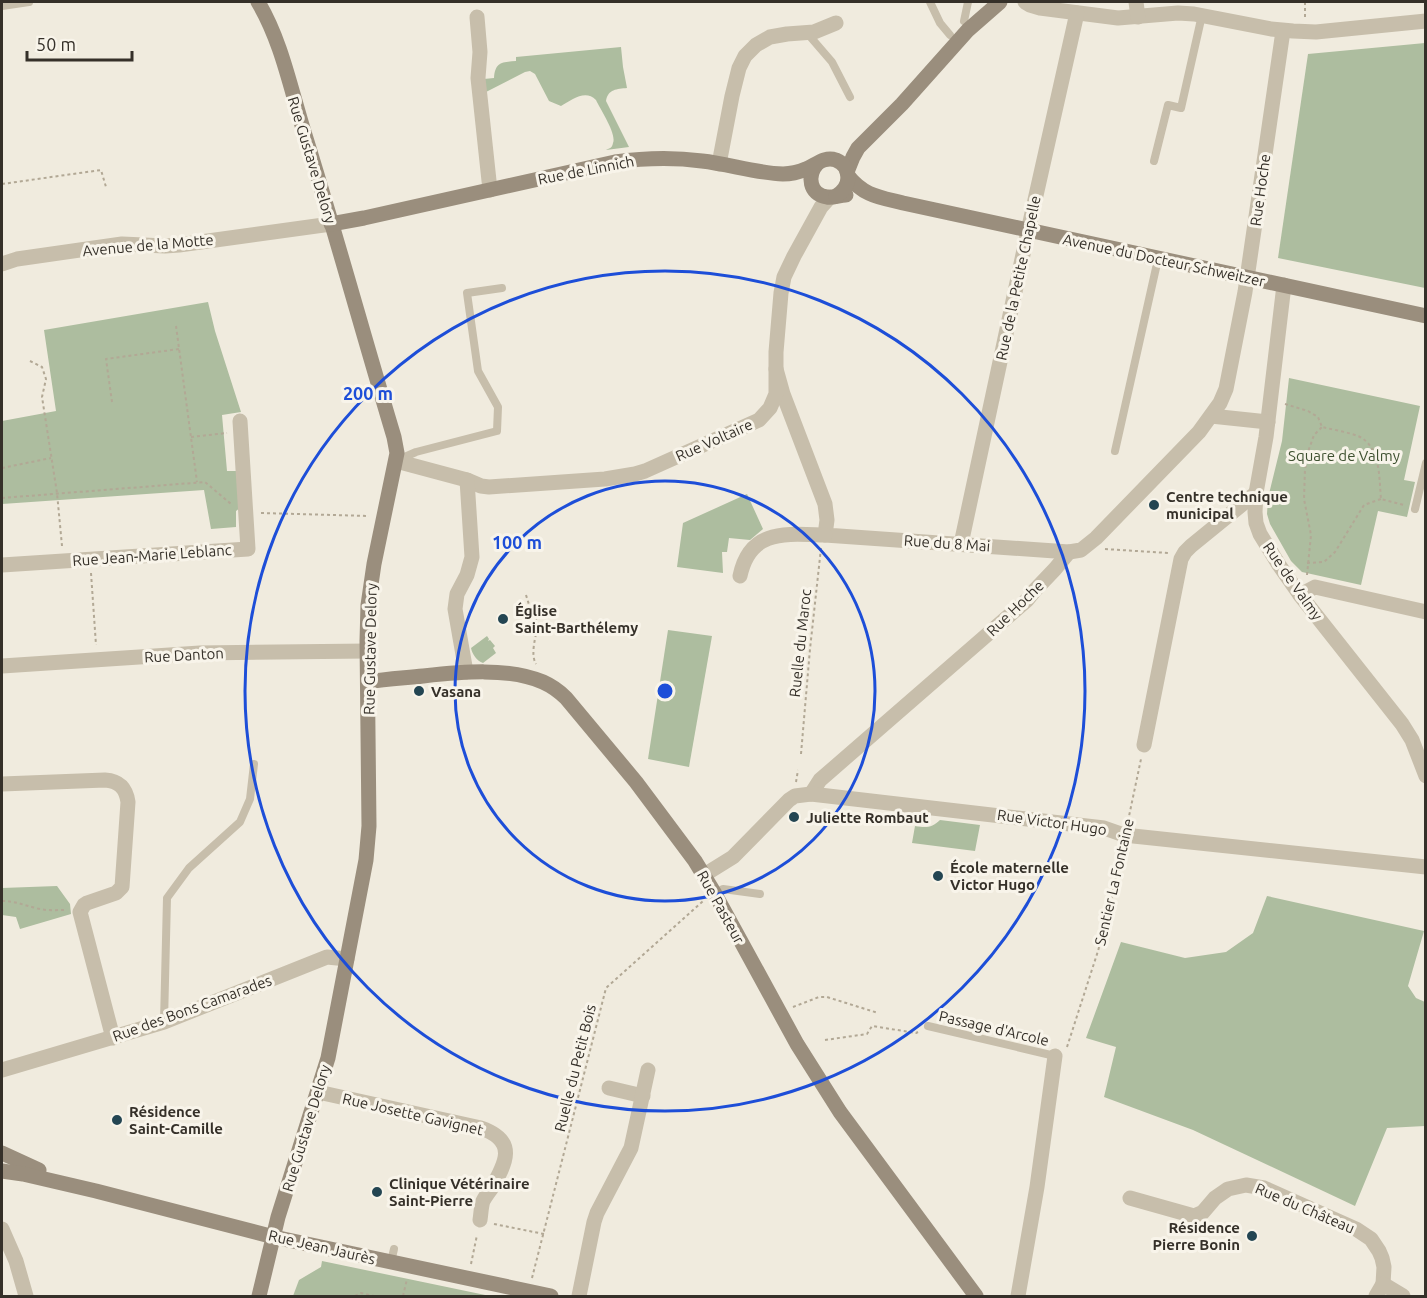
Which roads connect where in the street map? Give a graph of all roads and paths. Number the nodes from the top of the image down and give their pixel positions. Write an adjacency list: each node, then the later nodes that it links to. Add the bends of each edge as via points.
1 (29, 2): 8 (lane)
2 (260, 2): 31 (street, Rue Gustave Delory, via 278,45)
3 (930, 2): 18 (lane)
4 (968, 2): 13 (lane)
5 (986, 2): 13 (street)
6 (1000, 2): 24 (street, via 968,30 858,148)
7 (1025, 2): 10 (street)
8 (2, 6)
9 (1137, 9): 10 (street, via 1108,17); 11 (street)
10 (1077, 13): 32 (street, Rue de la Petite Chapelle)
11 (1202, 15): 16 (street); 20 (lane, via 1181,108 1167,105)
12 (477, 17): 28 (street, via 478,78)
13 (964, 21): 18 (street)
14 (1425, 21): 16 (street, via 1316,32)
15 (836, 23): 17 (street)
16 (1283, 31): 35 (street, Rue Hoche)
17 (807, 33): 19 (lane, via 832,62); 22 (street, via 770,37 745,56 734,86)
18 (950, 35): 21 (street, via 897,99 854,140)
19 (850, 97)
20 (1155, 161)
21 (822, 162): 23 (street, Rue de Linnich, via 792,173); 24 (street, via 836,160); 27 (street, via 812,170)
22 (719, 164): 23 (street, Rue de Linnich); 28 (street, Rue de Linnich, via 637,159)
23 (761, 172): 27 (street, Rue de Linnich)
24 (848, 174): 29 (street, via 846,188); 30 (street, Avenue du Docteur Schweitzer, via 861,190)
25 (2, 184): 26 (path, via 101,171)
26 (106, 187)
27 (813, 187): 29 (street, via 821,195)
28 (490, 190): 31 (street, Rue de Linnich)
29 (833, 196): 30 (street, Avenue du Docteur Schweitzer); 42 (street, Rue Voltaire, via 821,207 782,284)
30 (903, 203): 32 (street, Avenue du Docteur Schweitzer)
31 (331, 224): 34 (street, Avenue de la Motte, via 171,245 122,244); 52 (street, Rue Gustave Delory, via 394,438)
32 (1028, 231): 33 (street, Avenue du Docteur Schweitzer); 65 (street, Rue de la Petite Chapelle)
33 (1158, 259): 35 (street, Avenue du Docteur Schweitzer); 50 (lane)
34 (2, 264)
35 (1247, 278): 36 (street, Avenue du Docteur Schweitzer); 45 (street, Rue Hoche, via 1226,389)
36 (1284, 285): 38 (street, Avenue du Docteur Schweitzer); 43 (street, Rue de Valmy)
37 (502, 288): 52 (lane, via 467,293 478,371 498,407 496,431)
38 (1425, 316)
39 (176, 326): 40 (path)
40 (179, 349): 44 (path, via 106,359); 49 (path)
41 (30, 361): 51 (path, via 42,367 46,379 42,396)
42 (776, 369): 55 (street, Rue Voltaire, via 776,394 759,420 645,471 605,479 489,487); 64 (street, via 825,504)
43 (1271, 400): 46 (street, Rue de Valmy); 48 (path, via 1308,411 1318,417)
44 (112, 402)
45 (1211, 416): 46 (street); 66 (street, Rue Hoche)
46 (1268, 422): 58 (street, Rue de Valmy)
47 (240, 426): 49 (path); 62 (street, Rue Jean-Marie Leblanc)
48 (1322, 427): 60 (path, via 1360,438 1371,446); 71 (path, via 1314,435 1305,469 1304,499 1311,535)
49 (191, 437): 56 (path)
50 (1115, 451)
51 (51, 458): 54 (path); 57 (path)
52 (396, 461): 55 (street, Rue Voltaire); 63 (street, Rue Gustave Delory)
53 (1425, 463): 61 (lane)
54 (2, 468)
55 (468, 480): 82 (street, via 472,557 454,609)
56 (197, 482): 57 (path); 62 (path, via 205,482)
57 (57, 493): 59 (path); 70 (path)
58 (1256, 493): 68 (street); 76 (street, Rue de Valmy, via 1260,534)
59 (2, 498)
60 (1381, 499): 61 (path); 71 (path, via 1364,505 1335,552 1324,562)
61 (1415, 509)
62 (246, 513): 63 (path); 69 (street, Rue Jean-Marie Leblanc, via 248,549)
63 (384, 516): 78 (street, Rue Gustave Delory, via 369,591)
64 (825, 535): 65 (street, Rue du 8 Mai); 73 (street, Rue du 8 Mai, via 772,537 748,555); 85 (path, Ruelle du Maroc, via 820,553)
65 (961, 544): 67 (street, Rue du 8 Mai)
66 (1089, 544): 67 (street, Rue Hoche); 68 (path, via 1093,548)
67 (1069, 552): 89 (street, Rue Hoche, via 1028,600 820,780)
68 (1183, 556): 84 (street)
69 (90, 559): 70 (street, Rue Jean-Marie Leblanc); 79 (path)
70 (64, 561): 72 (street, Rue Jean-Marie Leblanc)
71 (1307, 563): 74 (path, via 1306,573)
72 (2, 565)
73 (740, 576)
74 (1315, 587): 76 (street); 77 (street)
75 (526, 595): 80 (path, via 538,624)
76 (1300, 595): 87 (street, Rue de Valmy, via 1402,724)
77 (1425, 612)
78 (368, 651): 79 (street, Rue Danton, via 200,653); 83 (street, Rue Gustave Delory)
79 (97, 660): 81 (street, Rue Danton)
80 (533, 660)
81 (2, 666)
82 (466, 672): 83 (street, Rue Pasteur); 92 (street, Rue Pasteur, via 517,675 554,687 659,812)
83 (368, 682): 97 (street, Rue Gustave Delory, via 369,826)
84 (1144, 745): 90 (path, Sentier La Fontaine)
85 (801, 754)
86 (254, 764): 100 (lane, via 250,799 240,822 189,868 166,898)
87 (1425, 776)
88 (2, 784): 96 (street, via 105,780 116,782 125,790 128,802 122,887 87,903)
89 (811, 794): 90 (street, Rue Victor Hugo, via 1104,828); 92 (street, Rue Victor Hugo, via 795,796 787,802 733,857)
90 (1124, 835): 91 (street, Rue Victor Hugo); 104 (path, Sentier La Fontaine, via 1098,951 1066,1051)
91 (1425, 867)
92 (704, 875): 93 (street, Rue Pasteur)
93 (715, 894): 94 (lane, via 723,889); 98 (street, Rue Pasteur); 116 (path, Ruelle du Petit Bois, via 606,988)
94 (760, 894)
95 (2, 901): 96 (path, via 37,909)
96 (80, 912): 102 (street)
97 (347, 959): 100 (street, Rue des Bons Camarades, via 327,957); 108 (street, Rue Gustave Delory)
98 (779, 1012): 99 (path, via 819,996); 129 (street, Rue Pasteur, via 846,1121)
99 (878, 1013)
100 (164, 1022): 102 (street, Rue des Bons Camarades)
101 (928, 1026): 103 (path, Passage d'Arcole, via 916,1033 872,1026 867,1034); 104 (lane, Passage d'Arcole)
102 (113, 1038): 105 (street, Rue des Bons Camarades)
103 (825, 1040)
104 (1055, 1056): 130 (street)
105 (2, 1070)
106 (648, 1070): 109 (street)
107 (609, 1088): 109 (street)
108 (318, 1092): 114 (street, Rue Josette Gavignet, via 482,1128 497,1135 505,1145 505,1156 482,1202); 117 (street, Rue Gustave Delory)
109 (643, 1096): 128 (street, via 632,1148 594,1222)
110 (2, 1153): 112 (street, Rue Jean Jaurès)
111 (2, 1171): 112 (street, Rue Jean Jaurès)
112 (96, 1191): 117 (street, Rue Jean Jaurès)
113 (1130, 1198): 120 (street, Rue du Château, via 1194,1216 1228,1189 1246,1185 1264,1188 1371,1239 1384,1267)
114 (480, 1221): 116 (path); 119 (path, via 471,1265)
115 (2, 1229): 122 (street)
116 (544, 1234): 121 (path, Ruelle du Petit Bois, via 531,1281)
117 (274, 1237): 118 (street, Rue Jean Jaurès, via 392,1256); 123 (street, Rue Gustave Delory)
118 (410, 1267): 119 (street, Rue Jean Jaurès); 126 (path)
119 (463, 1278): 121 (street, Rue Jean Jaurès)
120 (1379, 1290): 131 (street, Rue du Château)
121 (532, 1292): 127 (street, Rue Jean Jaurès)
122 (26, 1296)
123 (259, 1296)
124 (355, 1296): 125 (path)
125 (374, 1296)
126 (403, 1296)
127 (551, 1296)
128 (579, 1296)
129 (976, 1296)
130 (1018, 1296)
131 (1403, 1296)

